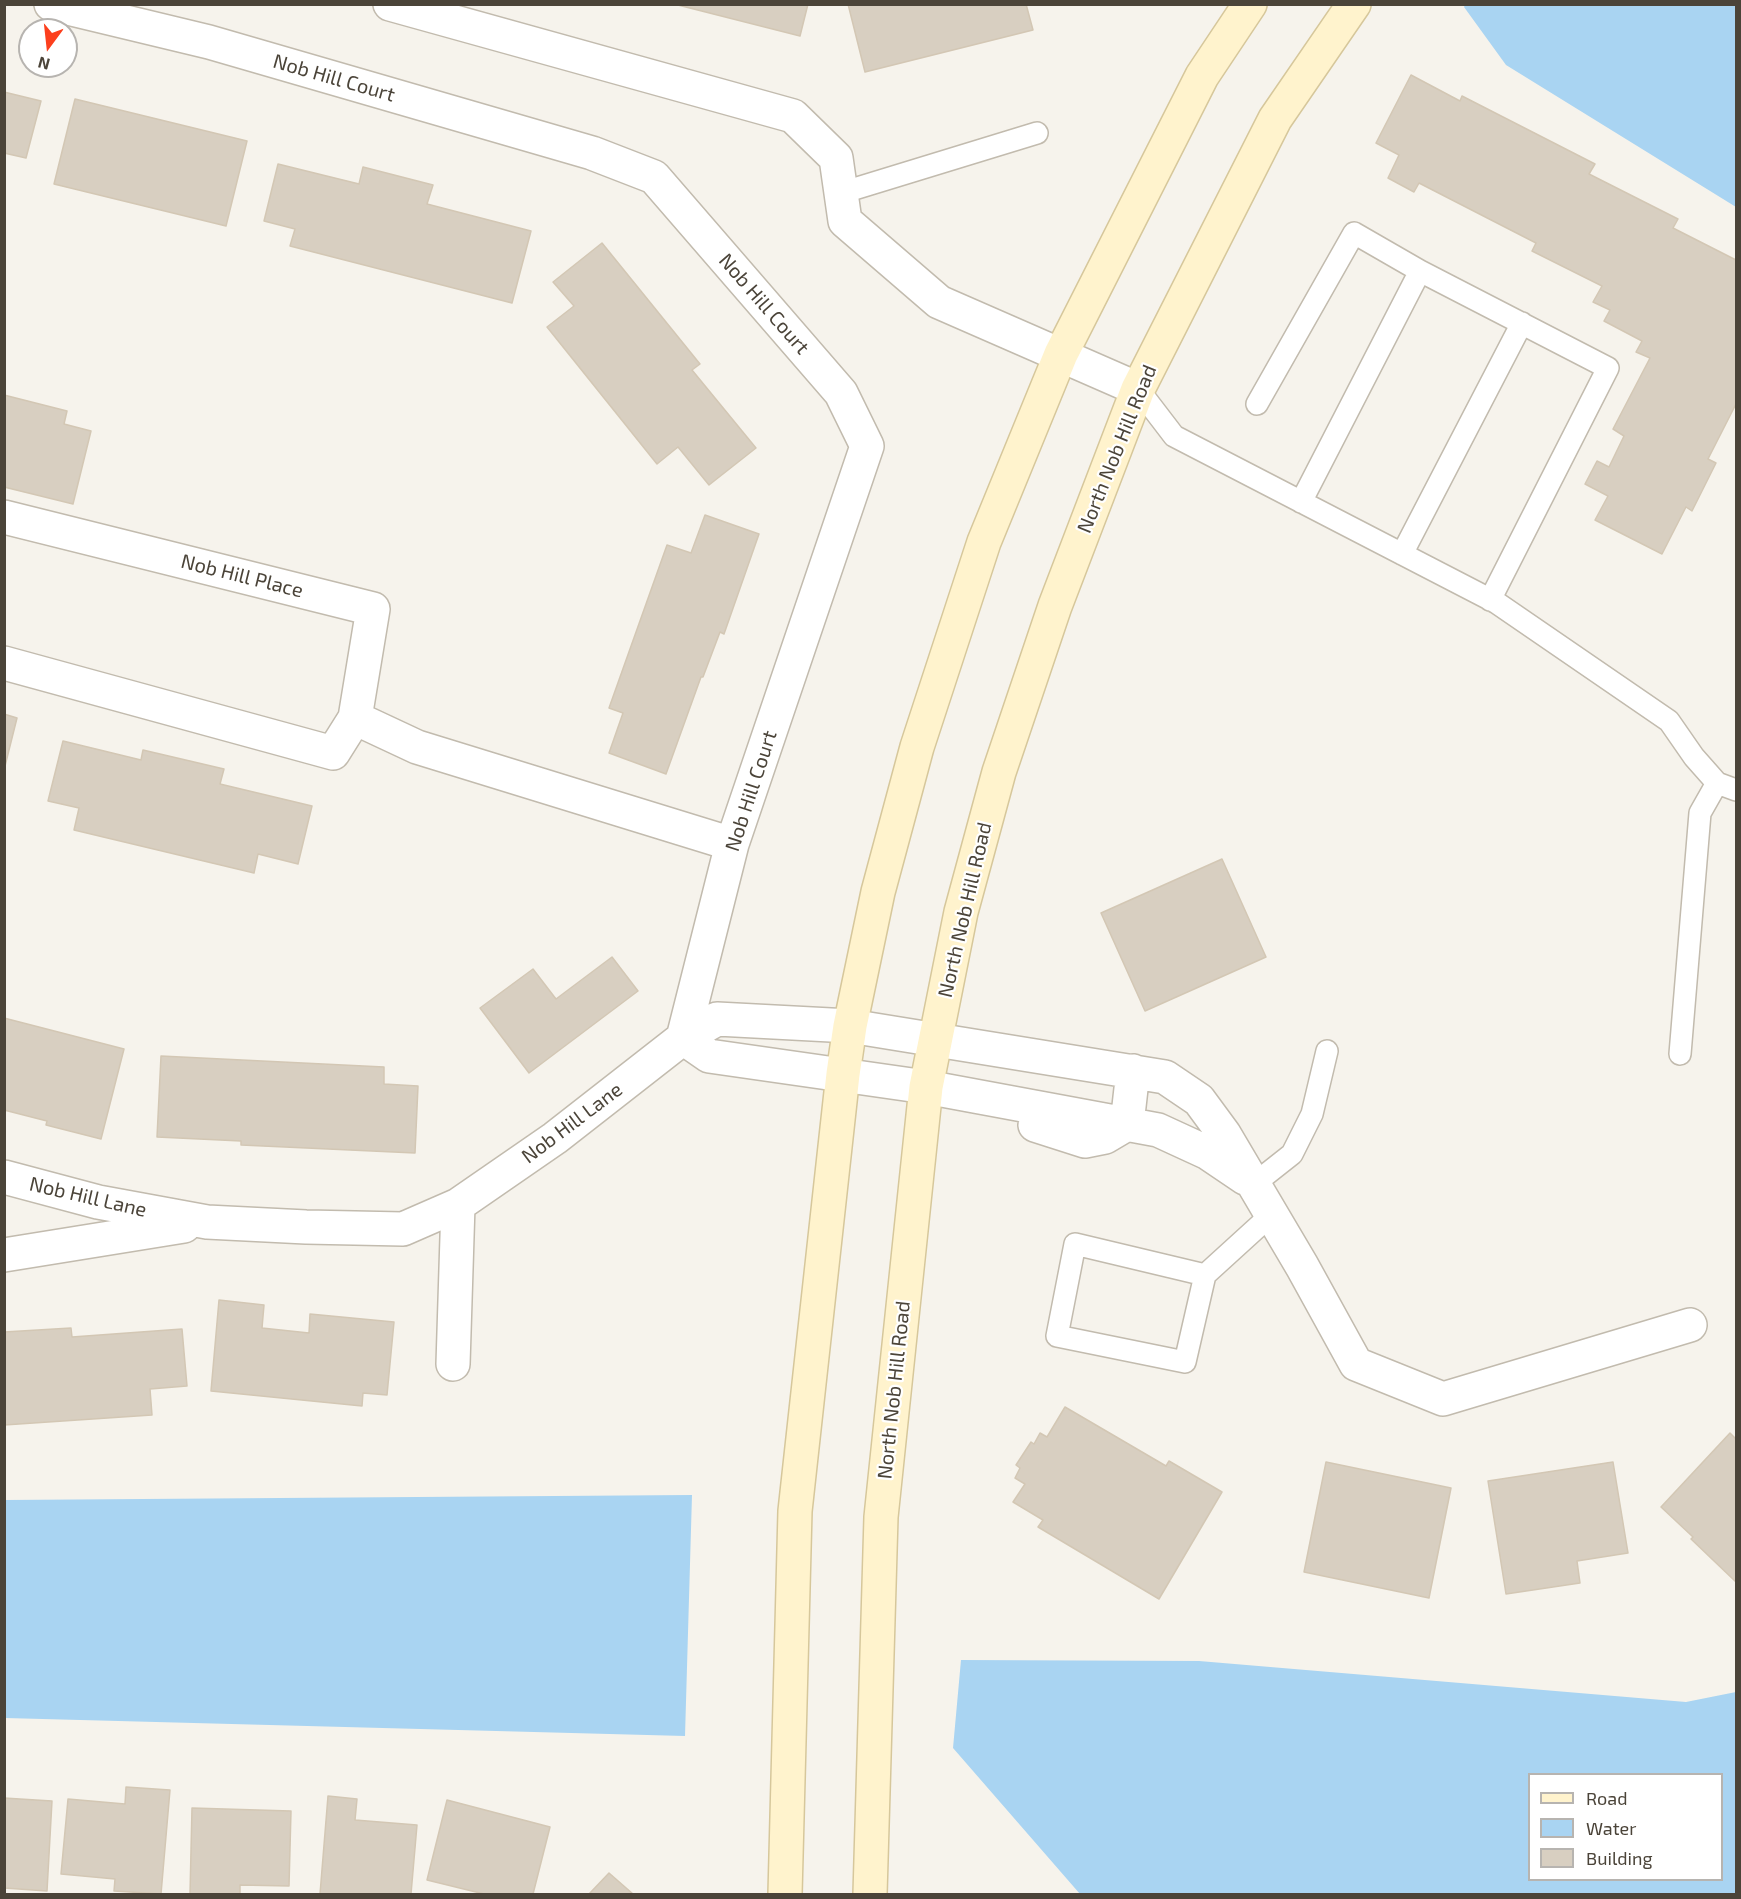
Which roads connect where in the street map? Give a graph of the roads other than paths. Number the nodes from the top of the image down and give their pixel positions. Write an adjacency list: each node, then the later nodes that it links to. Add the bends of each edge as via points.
1 (51, 4): 19 (street, Nob Hill Court, via 220,46 592,153 654,177 841,393 867,446)
2 (390, 4): 6 (street, via 793,116 836,158)
3 (1250, 4): 9 (main road, via 1202,76)
4 (1354, 4): 10 (main road, North Nob Hill Road, via 1275,119)
5 (1037, 133): 6 (lane)
6 (841, 193): 9 (street, via 845,221 939,302)
7 (1420, 271): 8 (lane); 11 (lane, via 1354,233); 12 (lane)
8 (1522, 324): 14 (lane); 15 (lane, via 1608,368)
9 (1061, 354): 10 (street); 20 (main road, via 984,543 917,747 878,892)
10 (1138, 389): 12 (lane, via 1174,436); 22 (main road, North Nob Hill Road, via 1055,606 999,772 961,912)
11 (1257, 404)
12 (1301, 502): 14 (lane)
13 (4, 517): 17 (street, Nob Hill Place, via 373,609)
14 (1402, 554): 15 (lane)
15 (1490, 600): 18 (lane, via 1669,721 1694,757)
16 (4, 663): 17 (street, Nob Hill Place, via 333,753)
17 (355, 718): 19 (street, via 417,747)
18 (1727, 786): 24 (lane, via 1700,813)
19 (732, 844): 21 (street, Nob Hill Court)
20 (850, 1026): 21 (street, Nob Hill Lane, via 717,1019); 22 (street, Nob Hill Lane); 26 (main road)
21 (683, 1038): 26 (street, via 709,1056); 31 (street, Nob Hill Lane, via 555,1138)
22 (936, 1038): 25 (street, Nob Hill Lane); 27 (main road, North Nob Hill Road)
23 (1327, 1051): 30 (lane, via 1312,1114 1292,1154)
24 (1680, 1054)
25 (1133, 1071): 28 (street); 30 (street, Nob Hill Lane, via 1165,1077 1199,1100)
26 (843, 1074): 27 (street); 38 (main road, via 795,1511)
27 (926, 1087): 28 (street); 39 (main road, North Nob Hill Road, via 881,1517)
28 (1126, 1124): 30 (street, via 1158,1130 1208,1153)
29 (4, 1177): 33 (street, Nob Hill Lane, via 98,1202)
30 (1254, 1184): 32 (street, Nob Hill Lane)
31 (458, 1205): 33 (street, Nob Hill Lane, via 403,1229); 37 (street)
32 (1272, 1214): 35 (lane); 36 (street, Nob Hill Lane, via 1356,1364 1443,1399)
33 (207, 1222): 34 (street, Nob Hill Lane)
34 (4, 1255)
35 (1204, 1275): 35 (lane, via 1185,1362 1057,1336 1076,1244)
36 (1690, 1325)
37 (453, 1364)
38 (785, 1894)
39 (870, 1894)

